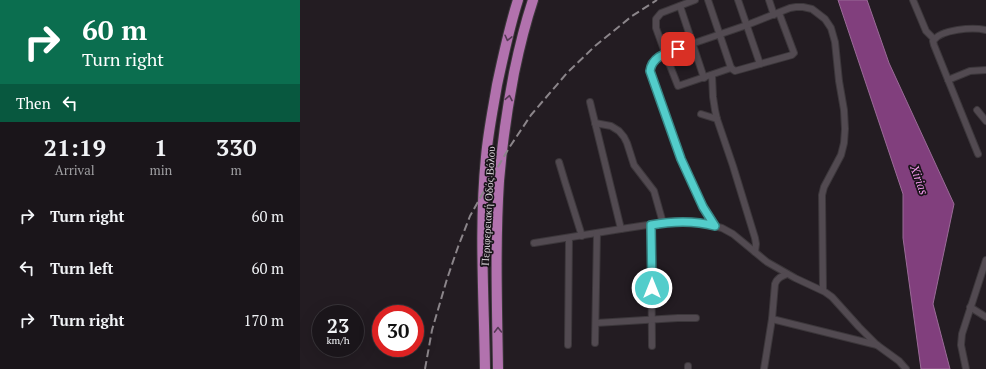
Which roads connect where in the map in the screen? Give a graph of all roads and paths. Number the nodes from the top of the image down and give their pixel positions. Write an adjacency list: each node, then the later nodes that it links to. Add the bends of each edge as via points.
1 (518, 0): 54 (main road, Περιφερειακή Οδός Βόλου, one-way to 54, via 502,60 486,157 482,242)
2 (533, 0): 55 (main road, Περιφερειακή Οδός Βόλου, one-way to 2, via 499,181 508,103)
3 (695, 0): 8 (street)
4 (708, 0): 12 (street)
5 (738, 0): 10 (street)
6 (769, 0): 9 (street)
7 (913, 0): 13 (street, via 926,31)
8 (680, 6): 14 (street); 15 (street, via 662,13 656,19 656,28)
9 (776, 14): 10 (street); 16 (street, via 794,53); 43 (street, via 796,7 812,9 825,19 835,42 845,129 841,155 822,196)
10 (747, 26): 12 (street); 16 (street)
11 (986, 30): 13 (street, via 967,29 944,33)
12 (720, 35): 14 (street); 17 (street)
13 (934, 39): 21 (street)
14 (692, 44): 15 (street); 20 (street)
15 (665, 53): 20 (street, via 678,86); 32 (street, via 653,62 651,73 681,159 703,207)
16 (760, 64): 17 (street, via 735,71)
17 (731, 68): 19 (street)
18 (986, 70): 21 (street, via 970,71)
19 (712, 74): 20 (street); 25 (street)
20 (704, 78)
21 (948, 80): 28 (street)
22 (590, 102): 27 (street)
23 (977, 110): 26 (street)
24 (701, 114): 25 (street)
25 (717, 119): 38 (street, via 755,238)
26 (986, 121)
27 (595, 124): 30 (street, via 611,126 624,136 634,165 654,191); 33 (street)
28 (978, 154)
29 (559, 162): 35 (street)
30 (663, 223): 31 (street); 32 (street, via 683,221)
31 (651, 225): 33 (street); 47 (street)
32 (715, 226): 38 (street, via 733,234)
33 (620, 229): 34 (street)
34 (597, 233): 35 (street); 49 (street)
35 (582, 236): 36 (street)
36 (569, 238): 37 (street); 51 (street)
37 (534, 243)
38 (755, 252): 40 (street)
39 (986, 260): 41 (street)
40 (787, 274): 43 (street); 48 (street, via 776,282)
41 (980, 278): 42 (street); 44 (street)
42 (986, 283)
43 (823, 290): 52 (street)
44 (970, 307): 45 (street); 58 (street, via 961,338)
45 (986, 317)
46 (696, 318): 47 (street)
47 (652, 319): 49 (street); 53 (street)
48 (772, 319): 52 (street); 56 (street)
49 (596, 323): 50 (street)
50 (596, 343)
51 (568, 345)
52 (877, 345): 57 (street)
53 (652, 346)
54 (485, 369)
55 (498, 369)
56 (764, 369)
57 (906, 369)
58 (966, 369)

